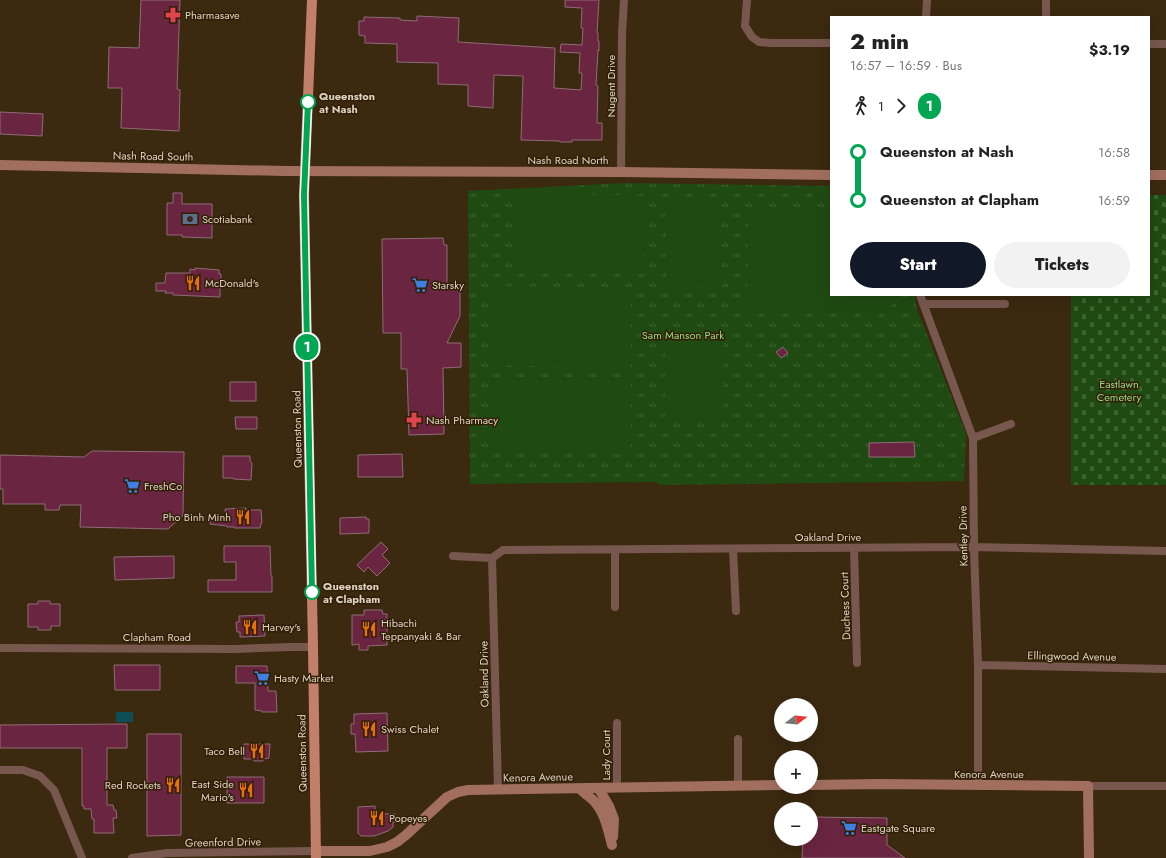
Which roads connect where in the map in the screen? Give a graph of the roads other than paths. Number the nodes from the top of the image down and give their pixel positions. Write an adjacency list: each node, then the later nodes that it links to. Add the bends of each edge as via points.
1 (312, 0): 12 (main road, Queenston Road)
2 (624, 0): 13 (street, Nugent Drive)
3 (747, 0): 8 (street, via 745,26 752,38 771,43)
4 (928, 0): 6 (street)
5 (1046, 0): 7 (street)
6 (926, 16)
7 (1046, 16)
8 (830, 43)
9 (1150, 44): 10 (street)
10 (1166, 44)
11 (0, 165): 12 (street, Nash Road South)
12 (306, 170): 13 (street, Nash Road North); 31 (main road, Queenston Road, via 304,195)
13 (621, 172): 14 (street, Nash Road North)
14 (830, 175)
15 (1150, 175): 16 (street)
16 (1166, 175)
17 (920, 296): 18 (street, Kentley Drive)
18 (923, 304): 19 (street); 21 (street, Kentley Drive)
19 (1005, 304)
20 (1011, 424): 21 (street)
21 (973, 438): 22 (street, Kentley Drive)
22 (974, 547): 23 (street, Oakland Drive); 26 (street, Oakland Drive); 34 (street, Kentley Drive)
23 (854, 548): 24 (street, Oakland Drive); 33 (street, Duchess Court)
24 (733, 549): 25 (street, Oakland Drive); 30 (street)
25 (615, 550): 28 (street, Oakland Drive, via 503,550); 29 (street)
26 (1166, 551)
27 (453, 556): 28 (street, Oakland Drive)
28 (492, 558): 48 (street, Oakland Drive)
29 (616, 607)
30 (736, 611)
31 (313, 647): 32 (street, Clapham Road); 49 (main road, Queenston Road)
32 (0, 648)
33 (857, 663)
34 (978, 665): 35 (street, Ellingwood Avenue); 42 (street, Kentley Drive)
35 (1166, 669)
36 (617, 723): 45 (street, Lady Court)
37 (738, 739): 40 (street)
38 (0, 770): 50 (street, via 23,770 40,776 54,790)
39 (818, 785): 42 (street, Kenora Avenue)
40 (738, 786): 41 (street, Kenora Avenue); 45 (street, Kenora Avenue)
41 (774, 786)
42 (978, 786): 43 (street, Kenora Avenue)
43 (1088, 786): 44 (street, Kenora Avenue); 52 (street)
44 (1166, 786)
45 (617, 788): 47 (street, Kenora Avenue)
46 (580, 789): 47 (street, Kenora Avenue); 47 (street, via 595,802 604,817 612,845 614,818); 48 (street, Kenora Avenue)
47 (598, 789)
48 (498, 790): 49 (street, Kenora Avenue, via 468,790 447,797 406,835 387,847 370,851)
49 (316, 855): 51 (street, Greenford Drive, via 167,853)
50 (82, 858)
51 (132, 858)
52 (1089, 858)

